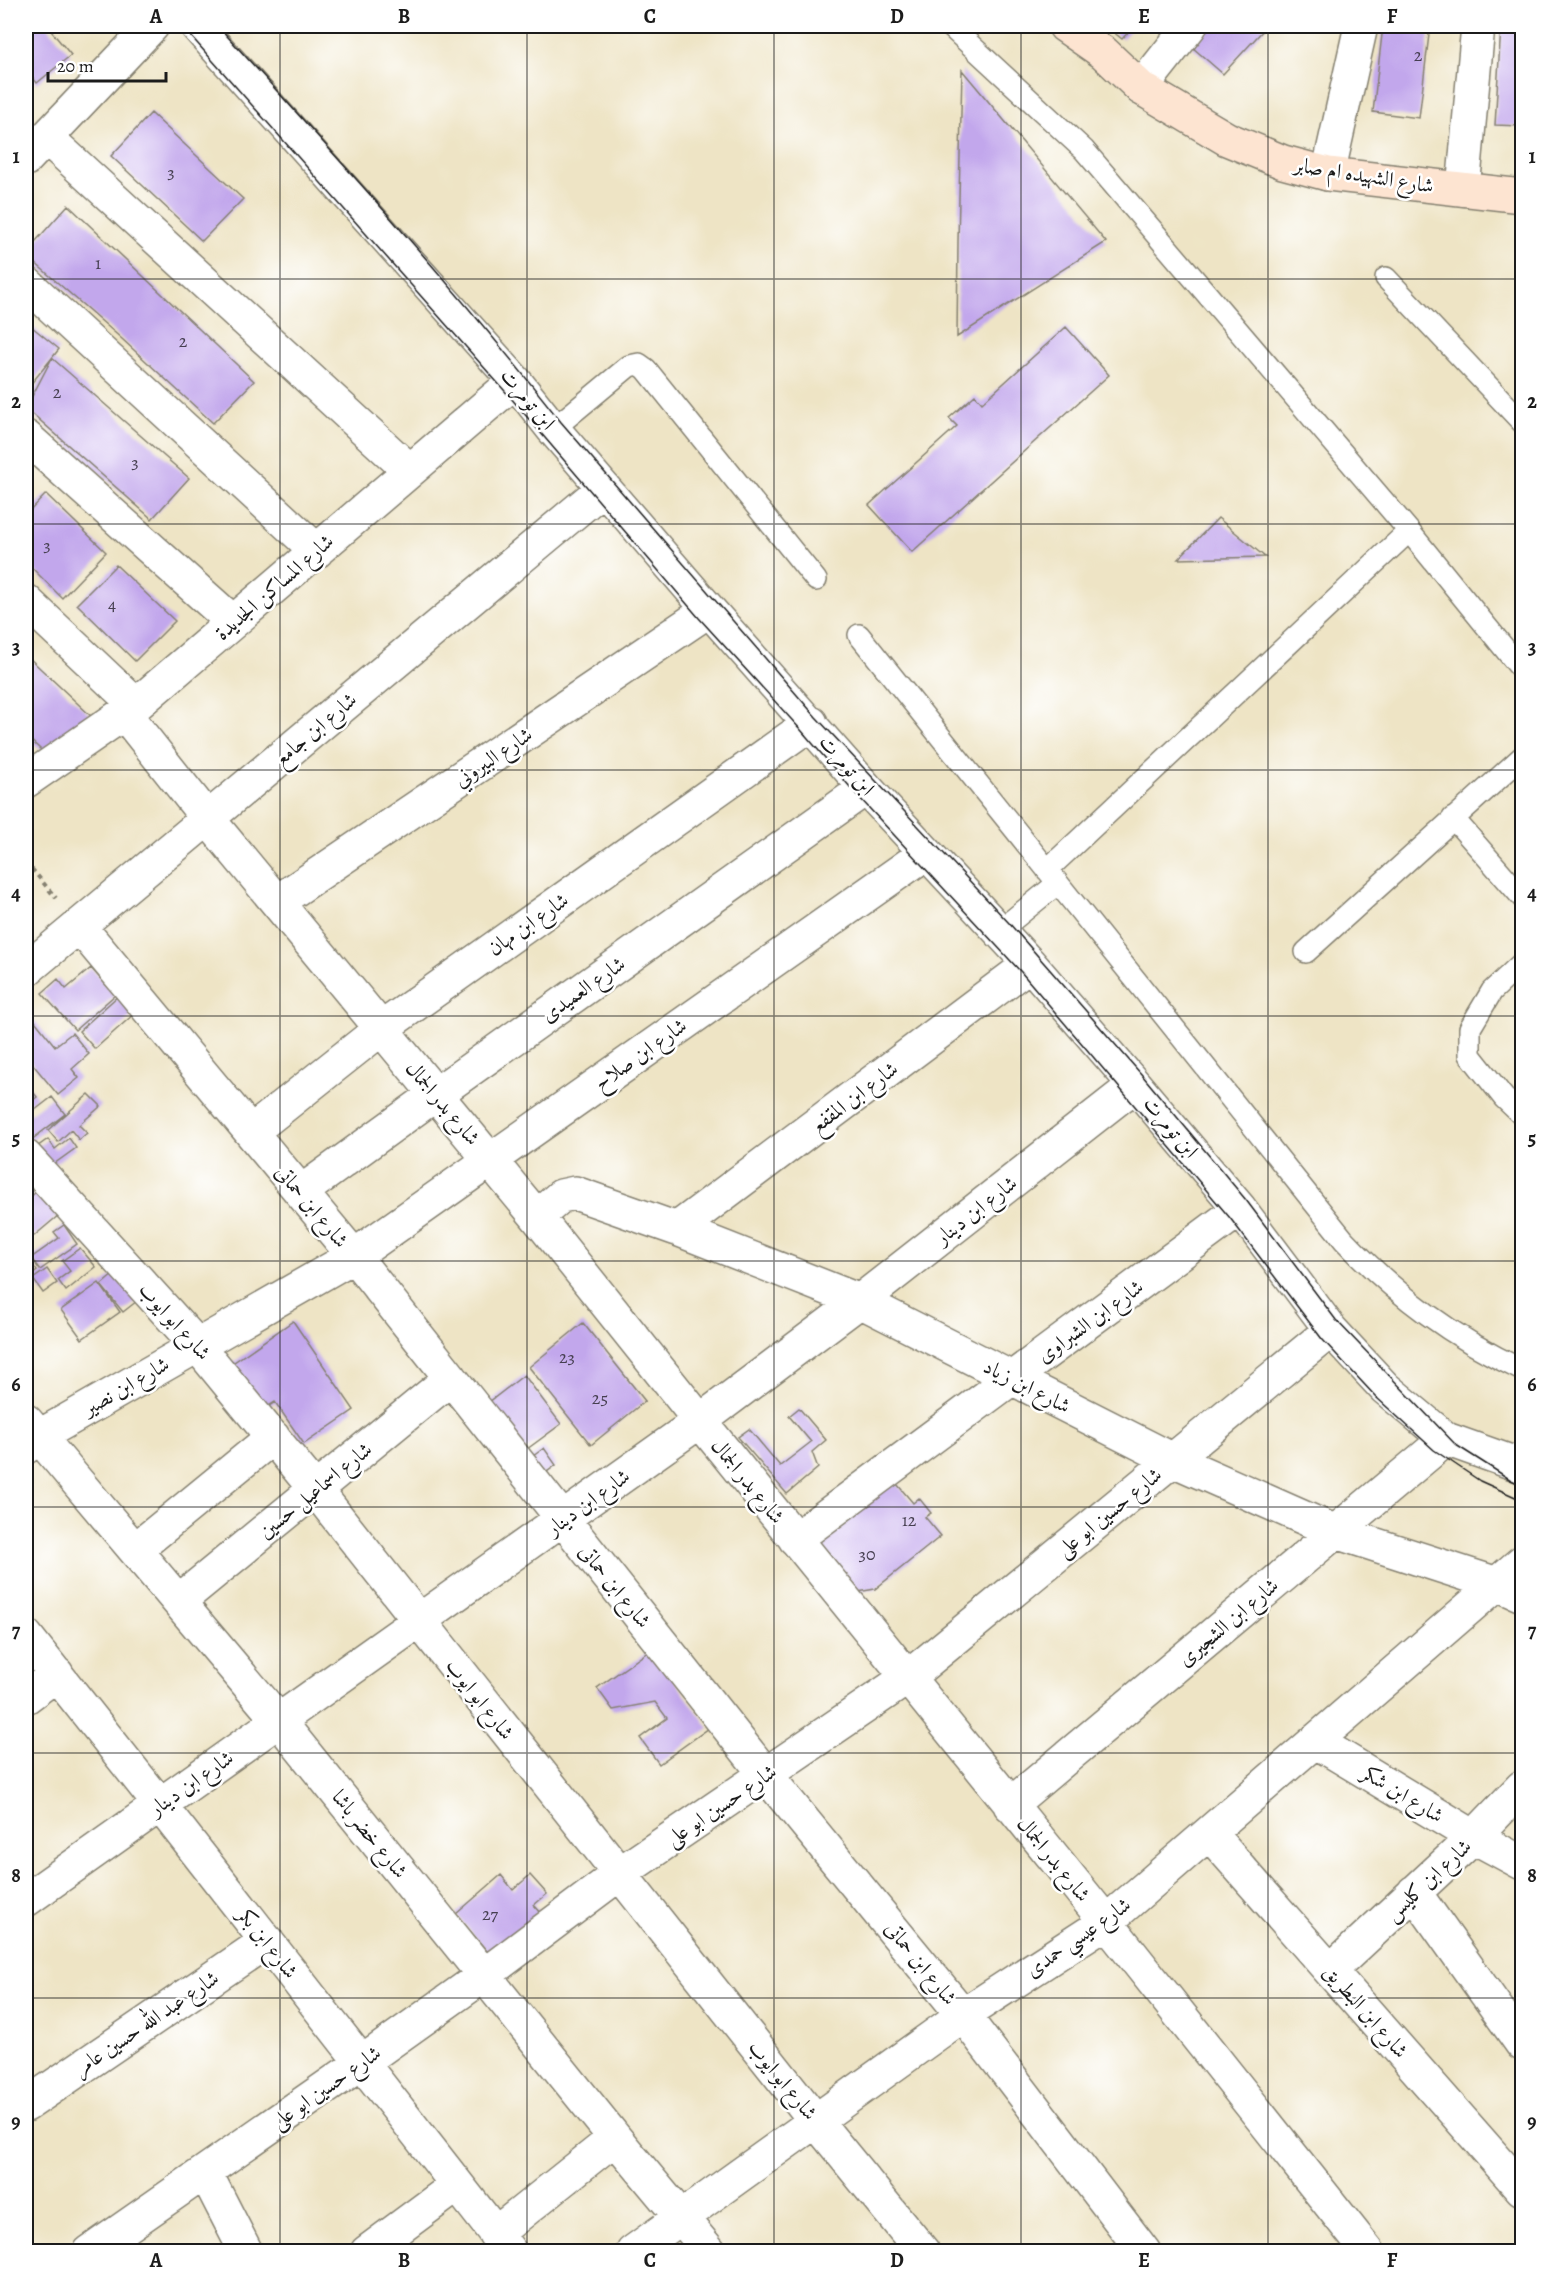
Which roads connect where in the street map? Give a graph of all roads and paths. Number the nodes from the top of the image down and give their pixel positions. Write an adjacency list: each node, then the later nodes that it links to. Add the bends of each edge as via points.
1 (152, 26): 9 (street)
2 (197, 26): 15 (street, ابن تومرت)
3 (950, 26): 21 (lane, via 1084,150)
4 (1065, 26): 8 (street, شارع الشهيده ام صابر, via 1104,53)
5 (1190, 26): 8 (street)
6 (1361, 26): 10 (street)
7 (1478, 26): 11 (street)
8 (1141, 88): 10 (street, شارع الشهيده ام صابر, via 1227,139 1283,162)
9 (36, 148): 19 (street)
10 (1328, 174): 11 (street, شارع الشهيده ام صابر)
11 (1463, 189): 12 (street, شارع الشهيده ام صابر)
12 (1522, 196)
13 (1386, 278): 16 (lane)
14 (26, 282): 22 (street)
15 (515, 381): 17 (street, ابن تومرت); 19 (street, شارع المساكن الجديدة)
16 (1522, 422)
17 (553, 429): 20 (street, ابن تومرت); 23 (lane, via 629,366 639,364)
18 (26, 437): 26 (street)
19 (409, 470): 22 (street, شارع المساكن الجديدة)
20 (604, 488): 25 (street, ابن تومرت); 35 (street, شارع ابن جامع)
21 (1409, 531): 28 (lane); 38 (lane)
22 (316, 551): 26 (street, شارع المساكن الجديدة)
23 (816, 580)
24 (26, 601): 29 (street, شارع بدر الجمال)
25 (709, 610): 30 (street, ابن تومرت); 40 (street, شارع البيروني)
26 (233, 622): 29 (street, شارع المساكن الجديدة)
27 (859, 635): 38 (lane)
28 (1522, 670)
29 (130, 709): 32 (street, شارع المساكن الجديدة); 35 (street, شارع بدر الجمال)
30 (811, 723): 33 (street, ابن تومرت); 47 (street, شارع ابن مهان)
31 (1522, 757): 34 (lane)
32 (30, 771)
33 (866, 788): 36 (street, ابن تومرت); 49 (street, شارع العميدى)
34 (1453, 818): 39 (lane); 43 (lane)
35 (207, 819): 40 (street, شارع بدر الجمال); 41 (street, شارع ابن جامع)
36 (926, 853): 42 (street, ابن تومرت); 53 (street, شارع ابن صلاح)
37 (26, 862): 41 (path)
38 (1053, 876): 42 (lane); 62 (lane, via 1365,1263 1437,1323)
39 (1522, 897)
40 (277, 902): 47 (street, شارع بدر الجمال)
41 (79, 926): 46 (street, شارع ابن جامع); 51 (street, شارع ابن حماتى)
42 (999, 931): 45 (street, ابن تومرت)
43 (1306, 952)
44 (1522, 963): 50 (lane, via 1492,991 1470,1028 1470,1055)
45 (1030, 964): 48 (street, ابن تومرت); 57 (street, شارع ابن المقفع)
46 (26, 970)
47 (382, 1028): 49 (street, شارع بدر الجمال); 51 (street, شارع ابن مهان)
48 (1135, 1084): 55 (street, ابن تومرت); 59 (street, شارع ابن دينار)
49 (436, 1094): 53 (street, شارع بدر الجمال); 54 (street, شارع العميدى)
50 (1522, 1116)
51 (251, 1132): 54 (street, شارع ابن حماتى)
52 (26, 1157): 61 (street, شارع ابو ايوب)
53 (490, 1160): 56 (street, شارع بدر الجمال); 58 (street, شارع ابن صلاح)
54 (301, 1192): 58 (street, شارع ابن حماتى)
55 (1240, 1209): 60 (street, ابن تومرت); 64 (street, شارع ابن الشبراوى)
56 (537, 1217): 57 (street, شارع ابن زياد, via 561,1196 575,1193); 65 (street, شارع بدر الجمال)
57 (676, 1228): 59 (street, شارع ابن زياد)
58 (354, 1256): 61 (street, شارع ابن نصير); 63 (street, شارع ابن حماتى)
59 (860, 1301): 64 (street, شارع ابن زياد); 65 (street, شارع ابن دينار)
60 (1331, 1330): 68 (street, ابن تومرت, via 1385,1388); 69 (street, شارع حسين ابو على)
61 (197, 1345): 66 (street, شارع ابن نصير); 67 (street, شارع ابو ايوب)
62 (1522, 1370)
63 (451, 1378): 71 (street, شارع اسماعيل حسين); 72 (street, شارع ابن حماتى)
64 (1012, 1379): 69 (street, شارع ابن زياد); 74 (street, شارع ابن الشبراوى)
65 (700, 1421): 72 (street, شارع ابن دينار); 74 (street, شارع بدر الجمال)
66 (30, 1435): 75 (street, شارع خضر باشا)
67 (273, 1437): 71 (street, شارع ابو ايوب); 75 (street)
68 (1446, 1439): 70 (street, ابن تومرت); 73 (street, شارع ابن الشجيرى)
69 (1173, 1460): 73 (street, شارع ابن زياد); 82 (street, شارع حسين ابو على)
70 (1522, 1466)
71 (315, 1490): 78 (street, شارع اسماعيل حسين); 79 (street, شارع ابو ايوب)
72 (563, 1520): 79 (street, شارع ابن دينار); 86 (street, شارع ابن حماتى)
73 (1336, 1532): 77 (street, شارع ابن زياد); 89 (street, شارع ابن الشجيرى)
74 (795, 1539): 82 (street, شارع بدر الجمال)
75 (135, 1550): 78 (street, شارع خضر باشا)
76 (1522, 1562): 77 (street, شارع عيسي حمدى)
77 (1510, 1589): 85 (street, شارع عيسي حمدى)
78 (179, 1601): 84 (street, شارع خضر باشا)
79 (419, 1622): 84 (street, شارع ابن دينار); 93 (street, شارع ابو ايوب)
80 (26, 1636): 81 (street, شارع ابن بكر)
81 (57, 1674): 83 (street); 88 (street, شارع ابن بكر)
82 (907, 1678): 86 (street, شارع حسين ابو على); 89 (street, شارع بدر الجمال)
83 (26, 1696)
84 (279, 1721): 88 (street, شارع ابن دينار); 99 (street, شارع خضر باشا)
85 (1315, 1741): 90 (street, شارع عيسي حمدى); 91 (street, شارع ابن شكر)
86 (766, 1775): 93 (street, شارع حسين ابو على); 100 (street, شارع ابن حماتى)
87 (1522, 1787): 91 (street, شارع ابن كليس)
88 (160, 1804): 95 (street, شارع ابن دينار); 97 (street, شارع ابن بكر)
89 (1010, 1805): 96 (street, شارع بدر الجمال)
90 (1209, 1833): 96 (street, شارع عيسي حمدى); 98 (street, شارع ابن البطريق)
91 (1474, 1837): 92 (street, شارع ابن شكر); 94 (street, شارع ابن كليس)
92 (1522, 1863)
93 (619, 1874): 99 (street, شارع حسين ابو على); 104 (street, شارع ابو ايوب)
94 (1414, 1892): 98 (street, شارع ابن كليس); 101 (street)
95 (26, 1900)
96 (1106, 1922): 100 (street, شارع عيسي حمدى); 118 (street, شارع بدر الجمال)
97 (267, 1941): 102 (street, شارع ابن بكر); 103 (street, شارع عبد الله حسين عامر)
98 (1331, 1970): 108 (street, شارع ابن البطريق)
99 (483, 1976): 102 (street, شارع حسين ابو على); 105 (street, شارع خضر باشا)
100 (963, 2015): 104 (street, شارع عيسي حمدى); 117 (street, شارع ابن حماتى)
101 (1522, 2044)
102 (361, 2063): 106 (street, شارع حسين ابو على); 107 (street, شارع ابن بكر)
103 (26, 2105)
104 (814, 2120): 109 (street, شارع عيسي حمدى); 116 (street, شارع ابو ايوب)
105 (615, 2138): 109 (street, شارع خضر باشا); 110 (street)
106 (205, 2172): 111 (street, شارع حسين ابو على); 112 (street)
107 (456, 2186): 110 (street, شارع ابن بكر); 113 (street)
108 (1522, 2189)
109 (681, 2216): 114 (street, شارع عيسي حمدى); 115 (street, شارع خضر باشا)
110 (502, 2243)
111 (90, 2252)
112 (246, 2252)
113 (367, 2252)
114 (633, 2252)
115 (710, 2252)
116 (923, 2252)
117 (1144, 2252)
118 (1368, 2252)

